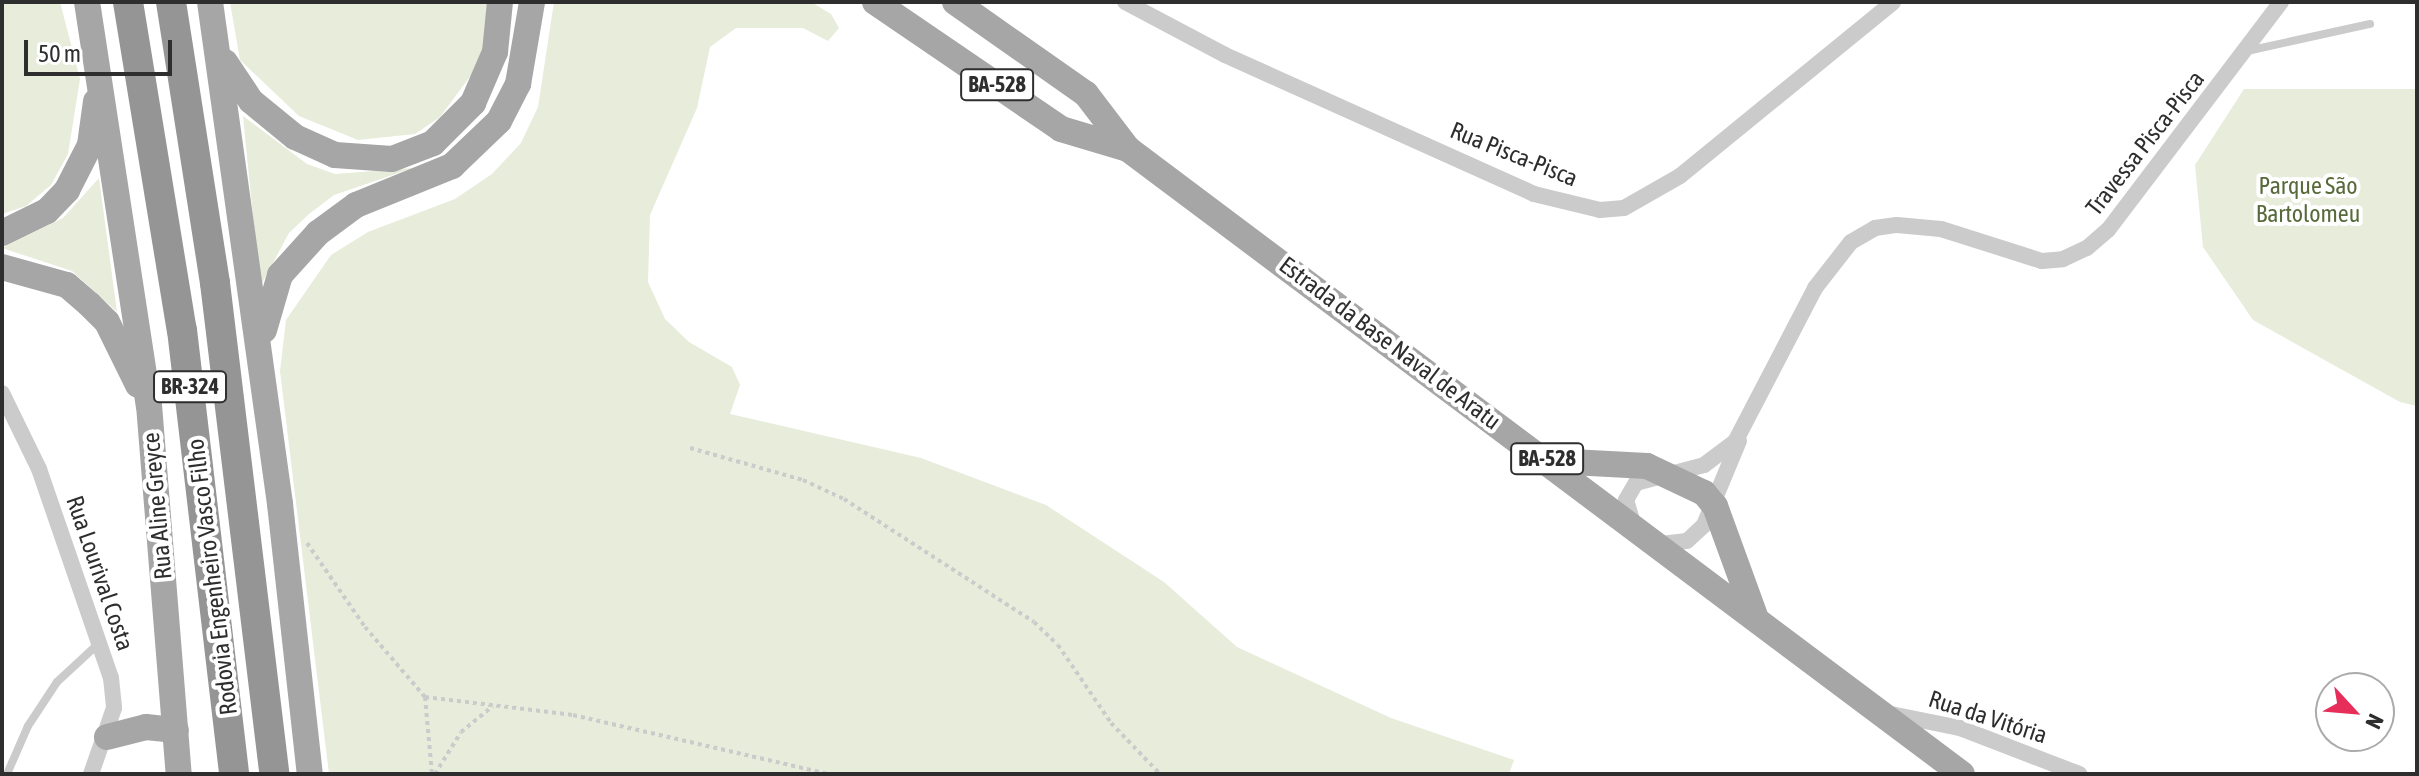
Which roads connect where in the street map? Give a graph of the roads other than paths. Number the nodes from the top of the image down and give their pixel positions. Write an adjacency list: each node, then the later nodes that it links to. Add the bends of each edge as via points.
1 (87, 2): 13 (main road, Rua Aline Greyce)
2 (128, 2): 36 (highway, Rodovia Engenheiro Vasco Filho / BR-324, via 182,330)
3 (171, 2): 37 (highway, Rodovia Engenheiro Vasco Filho / BR-324, via 215,283)
4 (210, 2): 15 (main road)
5 (500, 2): 15 (main road, via 495,52 473,103 433,143 392,159 335,155 295,137 251,101)
6 (532, 2): 19 (main road, via 518,84 485,139 437,175 338,217 280,275 264,322)
7 (875, 2): 16 (main road, Estrada da Base Naval de Aratu / BA-528, via 1061,129)
8 (955, 2): 16 (main road, via 1086,94)
9 (1125, 2): 10 (street, Rua Pisca-Pisca, via 1225,55 1534,194 1600,210 1624,208 1680,176)
10 (1893, 2)
11 (2281, 2): 14 (street, Travessa Pisca-Pisca)
12 (2370, 24): 14 (lane)
13 (97, 50): 17 (main road, via 96,115 81,169 47,211); 21 (main road, Rua Aline Greyce)
14 (2247, 51): 22 (street, Travessa Pisca-Pisca, via 2108,230 2087,248 2042,261 1941,229 1897,225 1875,228 1851,242 1815,288)
15 (221, 55): 19 (main road)
16 (1128, 149): 23 (main road, Estrada da Base Naval de Aratu / BA-528)
17 (2, 233)
18 (2, 267): 21 (main road, via 53,279 89,304 107,322)
19 (263, 377): 38 (main road)
20 (2, 393): 29 (street, Rua Lourival Costa, via 39,469)
21 (149, 405): 31 (main road, Rua Aline Greyce)
22 (1745, 425): 24 (street, Travessa Pisca-Pisca, via 1735,442 1704,465); 25 (street, Travessa Pisca-Pisca)
23 (1549, 461): 24 (main road, via 1625,463); 26 (main road, Estrada da Base Naval de Aratu / BA-528)
24 (1667, 472): 25 (main road, via 1704,493); 26 (street, Travessa Pisca-Pisca, via 1644,478 1630,490 1627,511)
25 (1715, 506): 27 (street, Travessa Pisca-Pisca, via 1687,541); 28 (main road)
26 (1633, 523): 27 (main road, Estrada da Base Naval de Aratu / BA-528)
27 (1661, 544): 28 (main road, Estrada da Base Naval de Aratu / BA-528)
28 (1757, 619): 30 (main road, Estrada da Base Naval de Aratu / BA-528)
29 (99, 643): 32 (street, Rua Lourival Costa, via 114,708); 33 (lane, via 57,682 28,726)
30 (1881, 713): 39 (main road, Estrada da Base Naval de Aratu / BA-528); 40 (street, Rua da Vitória, via 1960,728)
31 (176, 730): 32 (main road, via 146,727); 35 (main road, Rua Aline Greyce)
32 (107, 737): 34 (street, Rua Lourival Costa)
33 (7, 774)
34 (91, 774)
35 (179, 774)
36 (234, 774)
37 (274, 774)
38 (310, 774)
39 (1962, 774)
40 (2079, 774)

